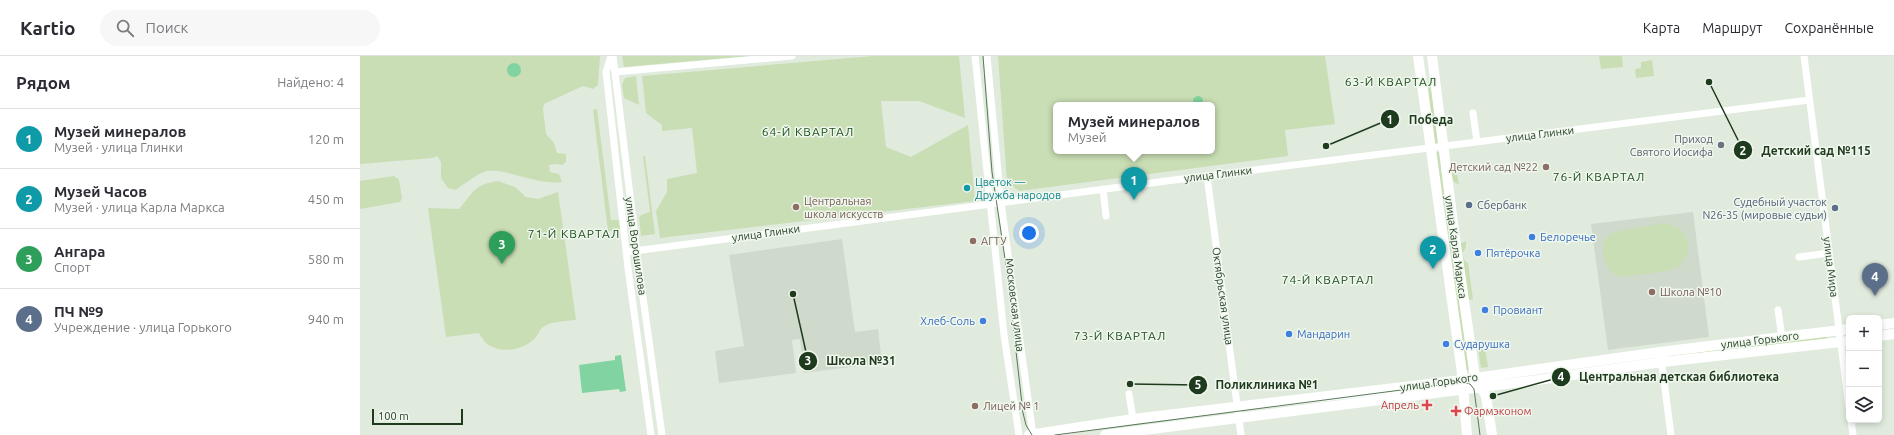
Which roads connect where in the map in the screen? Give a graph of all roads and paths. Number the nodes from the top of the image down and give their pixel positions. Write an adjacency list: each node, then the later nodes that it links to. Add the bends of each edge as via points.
1 (612, 56): 8 (street, улица Ворошилова); 20 (street, улица Ворошилова, via 606,72)
2 (792, 56): 8 (street)
3 (975, 56): 17 (street, Московская улица)
4 (987, 56): 16 (street, Московская улица)
5 (1418, 56): 13 (street, улица Карла Маркса)
6 (1432, 56): 12 (street, улица Карла Маркса)
7 (1804, 56): 9 (street, улица Мира)
8 (615, 72): 19 (street, улица Ворошилова)
9 (1809, 100): 11 (street, улица Глинки); 21 (street, улица Мира)
10 (1473, 113): 11 (street)
11 (1477, 142): 12 (street, улица Глинки)
12 (1443, 147): 13 (street, улица Глинки); 33 (street, улица Карла Маркса)
13 (1432, 148): 14 (street, улица Глинки); 35 (street, улица Карла Маркса)
14 (1207, 176): 15 (street, улица Глинки); 39 (street, Октябрьская улица)
15 (1103, 189): 16 (street, улица Глинки); 18 (street)
16 (1001, 203): 17 (street, улица Глинки); 45 (street, Московская улица)
17 (989, 204): 19 (street, улица Глинки); 44 (street, Московская улица)
18 (1106, 216)
19 (637, 251): 20 (street, улица Глинки); 43 (street, улица Ворошилова)
20 (627, 252): 42 (street, улица Ворошилова)
21 (1829, 253): 22 (street); 26 (street, улица Мира)
22 (1799, 257)
23 (1778, 310): 29 (street)
24 (1894, 323): 25 (street)
25 (1882, 325)
26 (1844, 330): 29 (street, улица Горького); 30 (street, улица Мира)
27 (1894, 334): 28 (street)
28 (1882, 336)
29 (1782, 338): 31 (street, улица Горького)
30 (1845, 341): 31 (street, улица Горького); 37 (street, улица Мира)
31 (1661, 357): 32 (street, улица Горького); 34 (street, улица Горького); 50 (street)
32 (1537, 369): 33 (street, улица Горького); 34 (street)
33 (1475, 376): 35 (street, улица Горького); 36 (street, улица Карла Маркса)
34 (1538, 380): 36 (street, улица Горького)
35 (1462, 384): 36 (street, улица Горького); 39 (street, улица Горького); 48 (street, улица Карла Маркса)
36 (1481, 386): 49 (street, улица Карла Маркса, via 1486,396)
37 (1848, 387)
38 (1130, 394): 40 (street)
39 (1238, 412): 40 (street, улица Горького); 46 (street, улица Горького); 47 (street, Октябрьская улица)
40 (1133, 419): 45 (street, улица Горького)
41 (1851, 423): 51 (street)
42 (651, 435)
43 (662, 435)
44 (1019, 435)
45 (1031, 435)
46 (1105, 435)
47 (1241, 435)
48 (1467, 435)
49 (1492, 435)
50 (1671, 435)
51 (1853, 435)

